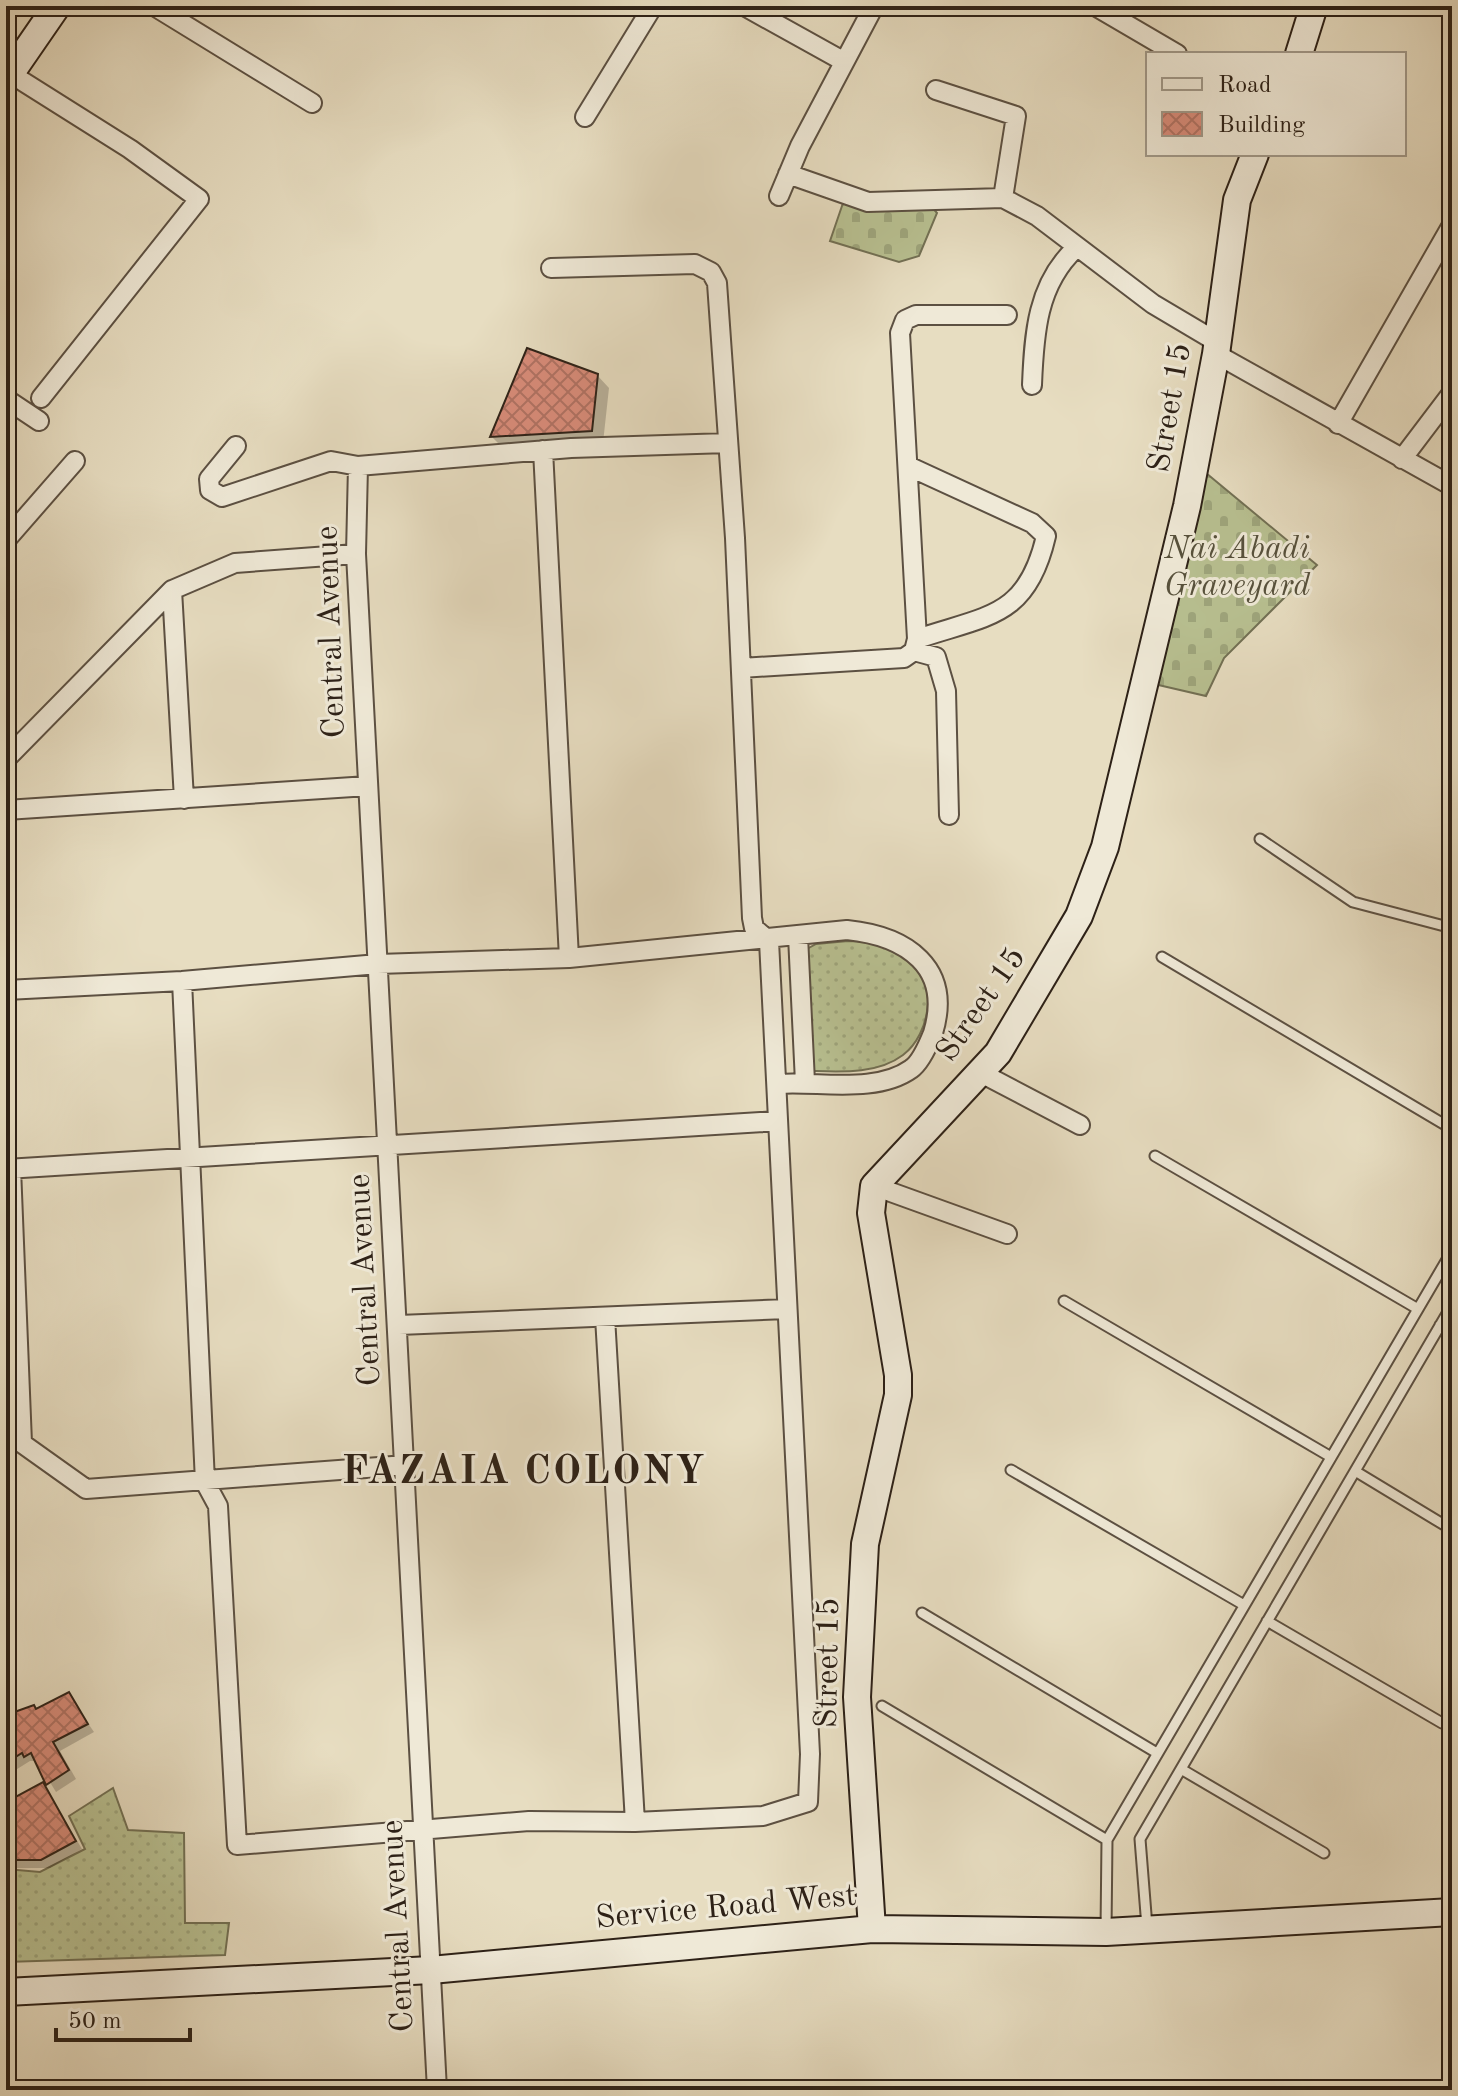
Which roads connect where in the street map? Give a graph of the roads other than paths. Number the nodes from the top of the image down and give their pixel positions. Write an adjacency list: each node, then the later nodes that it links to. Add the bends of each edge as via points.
1 (57, 6): 11 (street)
2 (154, 6): 13 (street)
3 (653, 6): 14 (street)
4 (744, 6): 10 (street)
5 (874, 6): 10 (street)
6 (1095, 6): 8 (street)
7 (1314, 6): 9 (street)
8 (1174, 52)
9 (1300, 52)
10 (843, 61): 16 (street)
11 (8, 77): 26 (street, via 130,149 199,199)
12 (936, 90): 18 (street, via 1016,116)
13 (312, 103)
14 (585, 117)
15 (1254, 156): 23 (street, Street 15, via 1237,200)
16 (788, 174): 17 (street); 18 (street, via 868,202)
17 (779, 196)
18 (1003, 198): 20 (street, via 1037,216)
19 (1452, 225): 29 (street)
20 (1076, 248): 23 (street); 24 (street, via 1059,264 1035,322)
21 (551, 268): 30 (street, via 695,264 711,272 717,283)
22 (1007, 315): 36 (street, via 916,315 905,320 900,333)
23 (1217, 348): 29 (street); 57 (street, Street 15, via 1187,506 1105,847 1062,948 1019,1022)
24 (1032, 385)
25 (1452, 393): 33 (street)
26 (41, 398)
27 (6, 399): 28 (street)
28 (39, 421)
29 (1338, 424): 33 (street)
30 (728, 443): 32 (street); 42 (street)
31 (236, 446): 35 (street, via 209,479 210,490 222,497 331,461)
32 (543, 450): 35 (street); 53 (street)
33 (1402, 459): 37 (street)
34 (75, 461): 38 (street)
35 (358, 466): 39 (street, Central Avenue)
36 (908, 466): 41 (street); 41 (street, via 1032,523 1046,536 1031,583 1012,605)
37 (1452, 486)
38 (7, 538)
39 (356, 554): 40 (street, via 235,563); 44 (street, Central Avenue)
40 (172, 590): 43 (street); 45 (street)
41 (916, 645): 42 (street, via 904,658); 47 (street, via 936,657 946,691)
42 (741, 668): 51 (street, via 752,918 754,928)
43 (6, 759)
44 (368, 786): 45 (street); 54 (street, Central Avenue)
45 (184, 799): 46 (street)
46 (6, 810)
47 (949, 815)
48 (1260, 839): 49 (lane, via 1353,902)
49 (1452, 928)
50 (798, 936): 51 (street); 58 (street); 58 (street, via 847,930 877,933 907,946 932,973 938,1016 913,1068 871,1083)
51 (769, 941): 53 (street); 59 (street)
52 (1162, 957): 62 (lane)
53 (569, 958): 54 (street)
54 (378, 964): 55 (street); 63 (street, Central Avenue)
55 (182, 981): 56 (street); 65 (street)
56 (6, 990)
57 (981, 1073): 61 (street); 67 (street, Street 15)
58 (805, 1082): 59 (street)
59 (778, 1084): 60 (street)
60 (778, 1121): 63 (street); 73 (street)
61 (1080, 1125)
62 (1452, 1129)
63 (389, 1147): 65 (street); 76 (street, Central Avenue)
64 (1155, 1156): 74 (lane)
65 (190, 1160): 66 (street); 85 (street)
66 (8, 1168): 70 (street)
67 (874, 1186): 68 (street); 99 (street, Street 15, via 871,1213 898,1395 865,1544 857,1697)
68 (1007, 1234)
69 (1452, 1251): 74 (lane)
70 (11, 1294): 80 (street)
71 (1064, 1301): 81 (lane)
72 (1452, 1305): 77 (lane)
73 (787, 1309): 75 (street); 94 (street, via 810,1754 808,1802 763,1816)
74 (1418, 1309): 81 (lane)
75 (605, 1317): 76 (street); 94 (street)
76 (399, 1325): 82 (street, Central Avenue)
77 (1440, 1325): 78 (lane); 84 (lane)
78 (1452, 1332)
79 (6, 1432): 80 (street)
80 (22, 1443): 85 (street, via 86,1489)
81 (1331, 1457): 87 (lane)
82 (406, 1465): 85 (street); 95 (street, Central Avenue)
83 (1011, 1470): 87 (lane)
84 (1355, 1471): 86 (lane); 89 (lane)
85 (205, 1482): 95 (street, via 218,1506 237,1845)
86 (1446, 1526)
87 (1244, 1605): 92 (lane)
88 (922, 1613): 92 (lane)
89 (1267, 1621): 91 (lane); 93 (lane)
90 (882, 1706): 96 (lane)
91 (1442, 1723)
92 (1157, 1753): 96 (lane)
93 (1181, 1769): 97 (lane); 100 (lane, via 1140,1839)
94 (635, 1822): 95 (street, via 529,1821)
95 (424, 1828): 102 (street, Central Avenue)
96 (1107, 1840): 101 (lane)
97 (1324, 1853)
98 (1452, 1912): 100 (street, Service Road West)
99 (872, 1929): 101 (street, Service Road West); 102 (street, Service Road West)
100 (1147, 1930): 101 (street, Service Road West)
101 (1106, 1932)
102 (431, 1970): 103 (street, Service Road West); 104 (street, Central Avenue)
103 (6, 1992)
104 (437, 2090)

